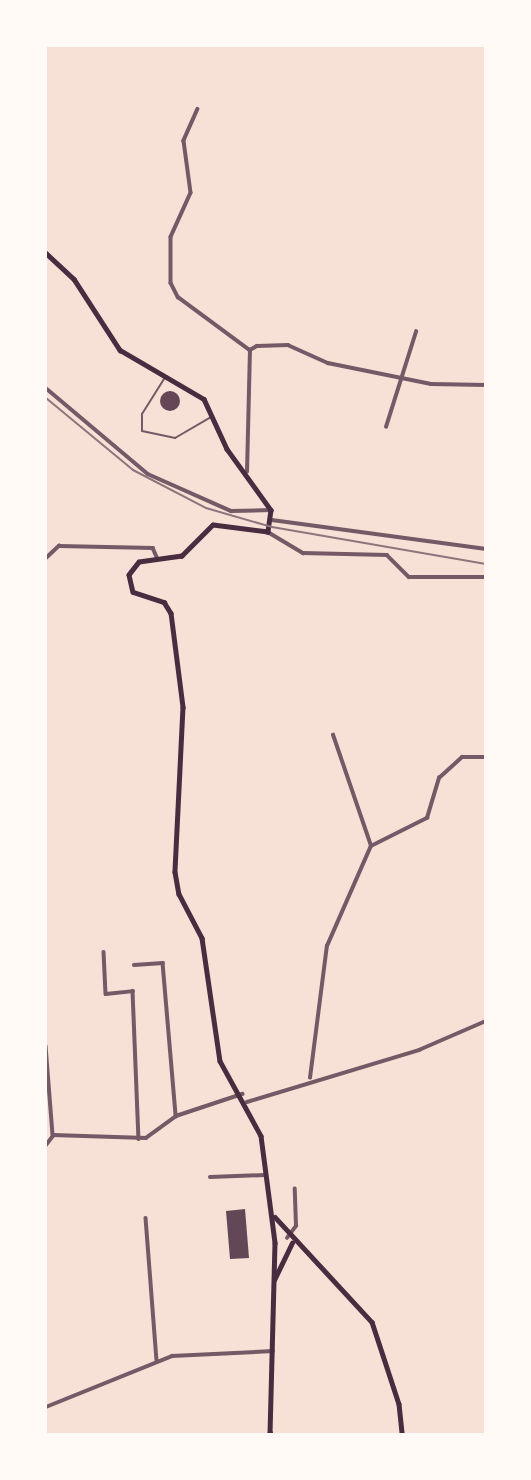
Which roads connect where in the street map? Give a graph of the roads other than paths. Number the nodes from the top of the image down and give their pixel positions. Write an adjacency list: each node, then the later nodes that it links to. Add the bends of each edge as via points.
1 (198, 109): 4 (street, via 184,141 191,193 170,237 171,283 178,297)
2 (46, 253): 5 (main road, via 74,279 120,350)
3 (416, 332): 6 (street)
4 (250, 350): 6 (street, via 288,345 328,363); 11 (street)
5 (166, 374): 9 (main road, via 196,390); 9 (lane, via 157,400 142,414 142,432 175,438)
6 (403, 379): 7 (street); 10 (street)
7 (485, 385)
8 (46, 388): 12 (street, via 148,474 231,512)
9 (212, 416): 11 (main road)
10 (386, 427)
11 (247, 472): 12 (main road)
12 (271, 510): 13 (main road)
13 (272, 520): 14 (main road); 15 (street)
14 (268, 533): 17 (main road, via 213,525 182,556); 18 (street, via 303,553 387,555 409,577)
15 (485, 549)
16 (46, 558): 17 (street, via 59,546 153,548)
17 (158, 561): 27 (main road, via 139,562 129,583 172,613 183,708 175,872 179,894 202,938 220,1061)
18 (485, 577)
19 (333, 734): 21 (street)
20 (485, 757): 21 (street, via 462,757 439,778 427,818)
21 (371, 846): 26 (street, via 327,946)
22 (104, 952): 31 (street, via 106,994 133,991)
23 (134, 965): 29 (street, via 163,963)
24 (485, 1021): 26 (street, via 419,1050)
25 (46, 1046): 30 (street)
26 (310, 1078): 28 (street)
27 (242, 1094): 28 (main road); 29 (street)
28 (247, 1102): 33 (main road, via 257,1121)
29 (176, 1116): 31 (street, via 160,1132)
30 (53, 1135): 31 (street); 32 (street)
31 (139, 1139)
32 (46, 1145)
33 (265, 1175): 34 (street); 36 (main road)
34 (209, 1177)
35 (295, 1189): 38 (street, via 296,1226)
36 (273, 1214): 38 (main road); 39 (main road)
37 (146, 1218): 43 (street)
38 (285, 1236): 39 (main road); 40 (main road)
39 (275, 1243): 41 (main road)
40 (292, 1243): 41 (main road); 46 (main road, via 372,1322 400,1404)
41 (272, 1284): 42 (main road)
42 (273, 1351): 43 (street, via 190,1353); 45 (main road)
43 (157, 1360): 44 (street)
44 (46, 1407)
45 (270, 1434)
46 (402, 1434)

